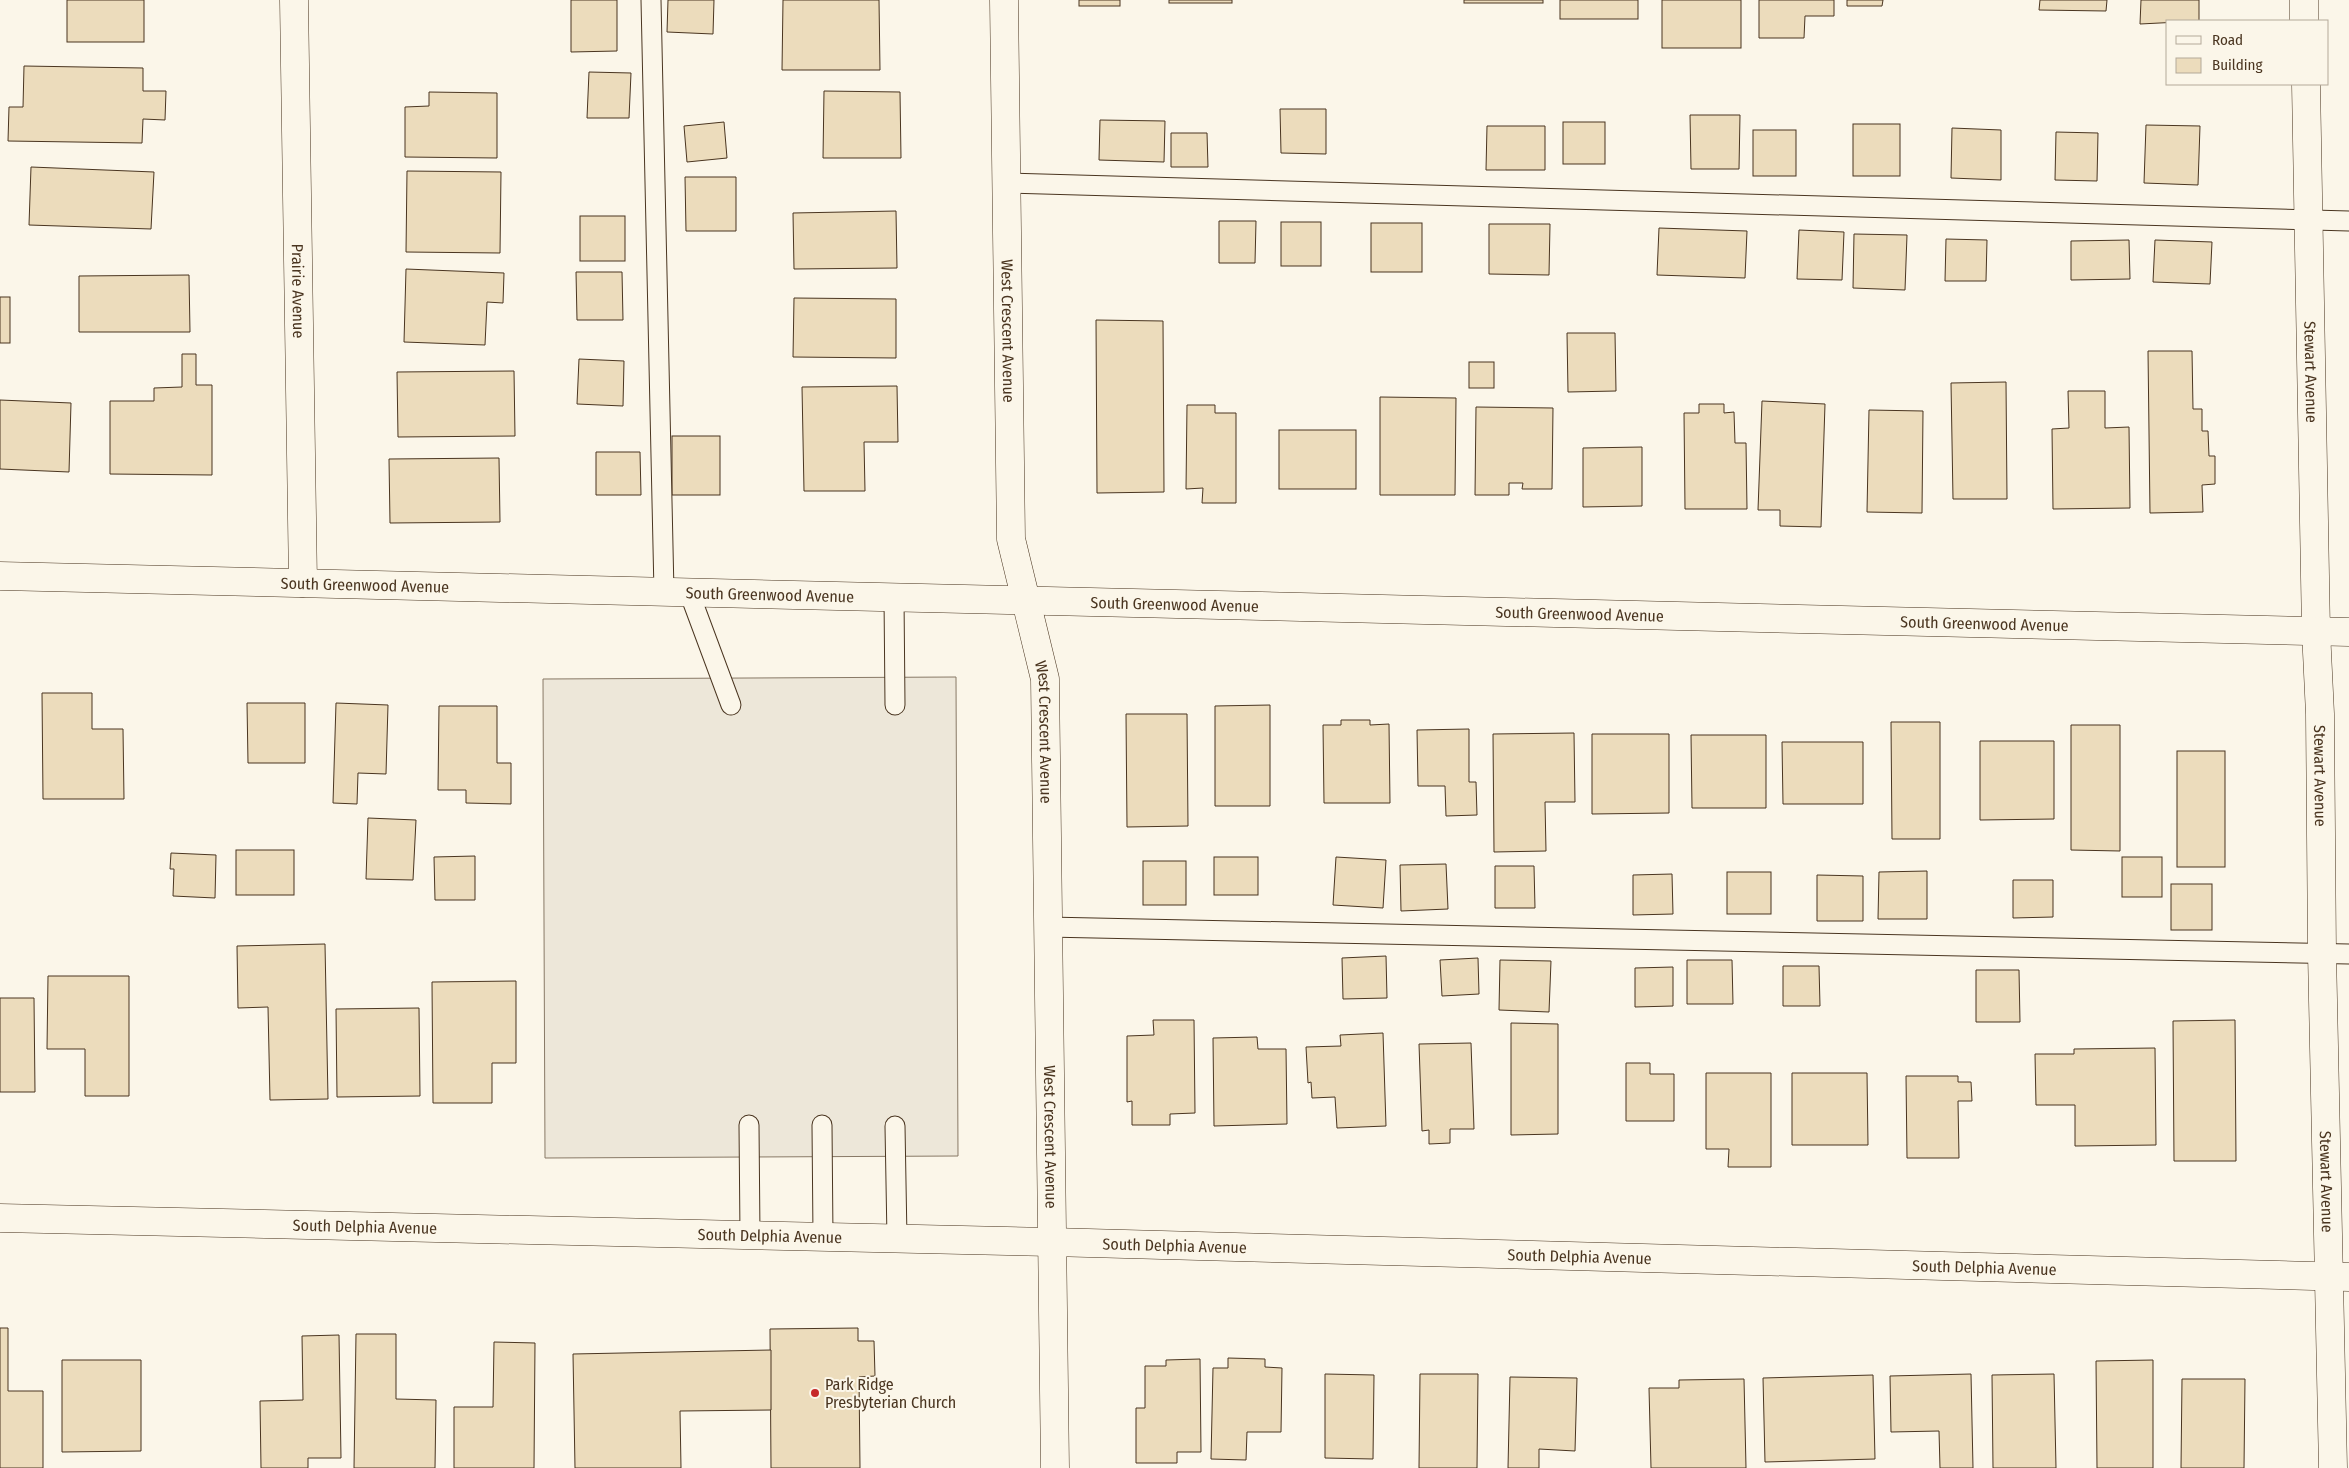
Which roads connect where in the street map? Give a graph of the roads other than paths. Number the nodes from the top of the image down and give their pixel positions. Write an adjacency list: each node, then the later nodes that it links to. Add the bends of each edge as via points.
1 (294, 0): 11 (street, Prairie Avenue)
2 (651, 0): 12 (lane)
3 (1004, 0): 7 (street, West Crescent Avenue)
4 (2304, 0): 5 (street)
5 (2304, 20)
6 (2306, 85): 8 (street, Stewart Avenue)
7 (1007, 183): 8 (lane); 14 (street, West Crescent Avenue, via 1011,539)
8 (2308, 220): 9 (lane); 15 (street, Stewart Avenue)
9 (2349, 221)
10 (0, 576): 11 (street, South Greenwood Avenue)
11 (303, 583): 12 (street, South Greenwood Avenue)
12 (677, 592): 13 (street, South Greenwood Avenue); 17 (lane)
13 (894, 598): 14 (street, South Greenwood Avenue); 18 (lane)
14 (1027, 600): 15 (street, South Greenwood Avenue); 19 (street, West Crescent Avenue, via 1045,679)
15 (2316, 631): 16 (street, South Greenwood Avenue); 20 (street, Stewart Avenue)
16 (2349, 632)
17 (731, 705)
18 (895, 705)
19 (1047, 927): 20 (lane); 29 (street, West Crescent Avenue)
20 (2322, 953): 21 (lane); 30 (street, Stewart Avenue)
21 (2349, 954)
22 (749, 1125): 26 (lane)
23 (822, 1125): 27 (lane)
24 (895, 1126): 28 (lane)
25 (0, 1218): 26 (street, South Delphia Avenue)
26 (750, 1235): 27 (street, South Delphia Avenue)
27 (823, 1237): 28 (street, South Delphia Avenue)
28 (897, 1238): 29 (street, South Delphia Avenue)
29 (1052, 1242): 30 (street, South Delphia Avenue); 31 (street, West Crescent Avenue)
30 (2339, 1277): 32 (street, Stewart Avenue)
31 (1055, 1468)
32 (2333, 1468)

